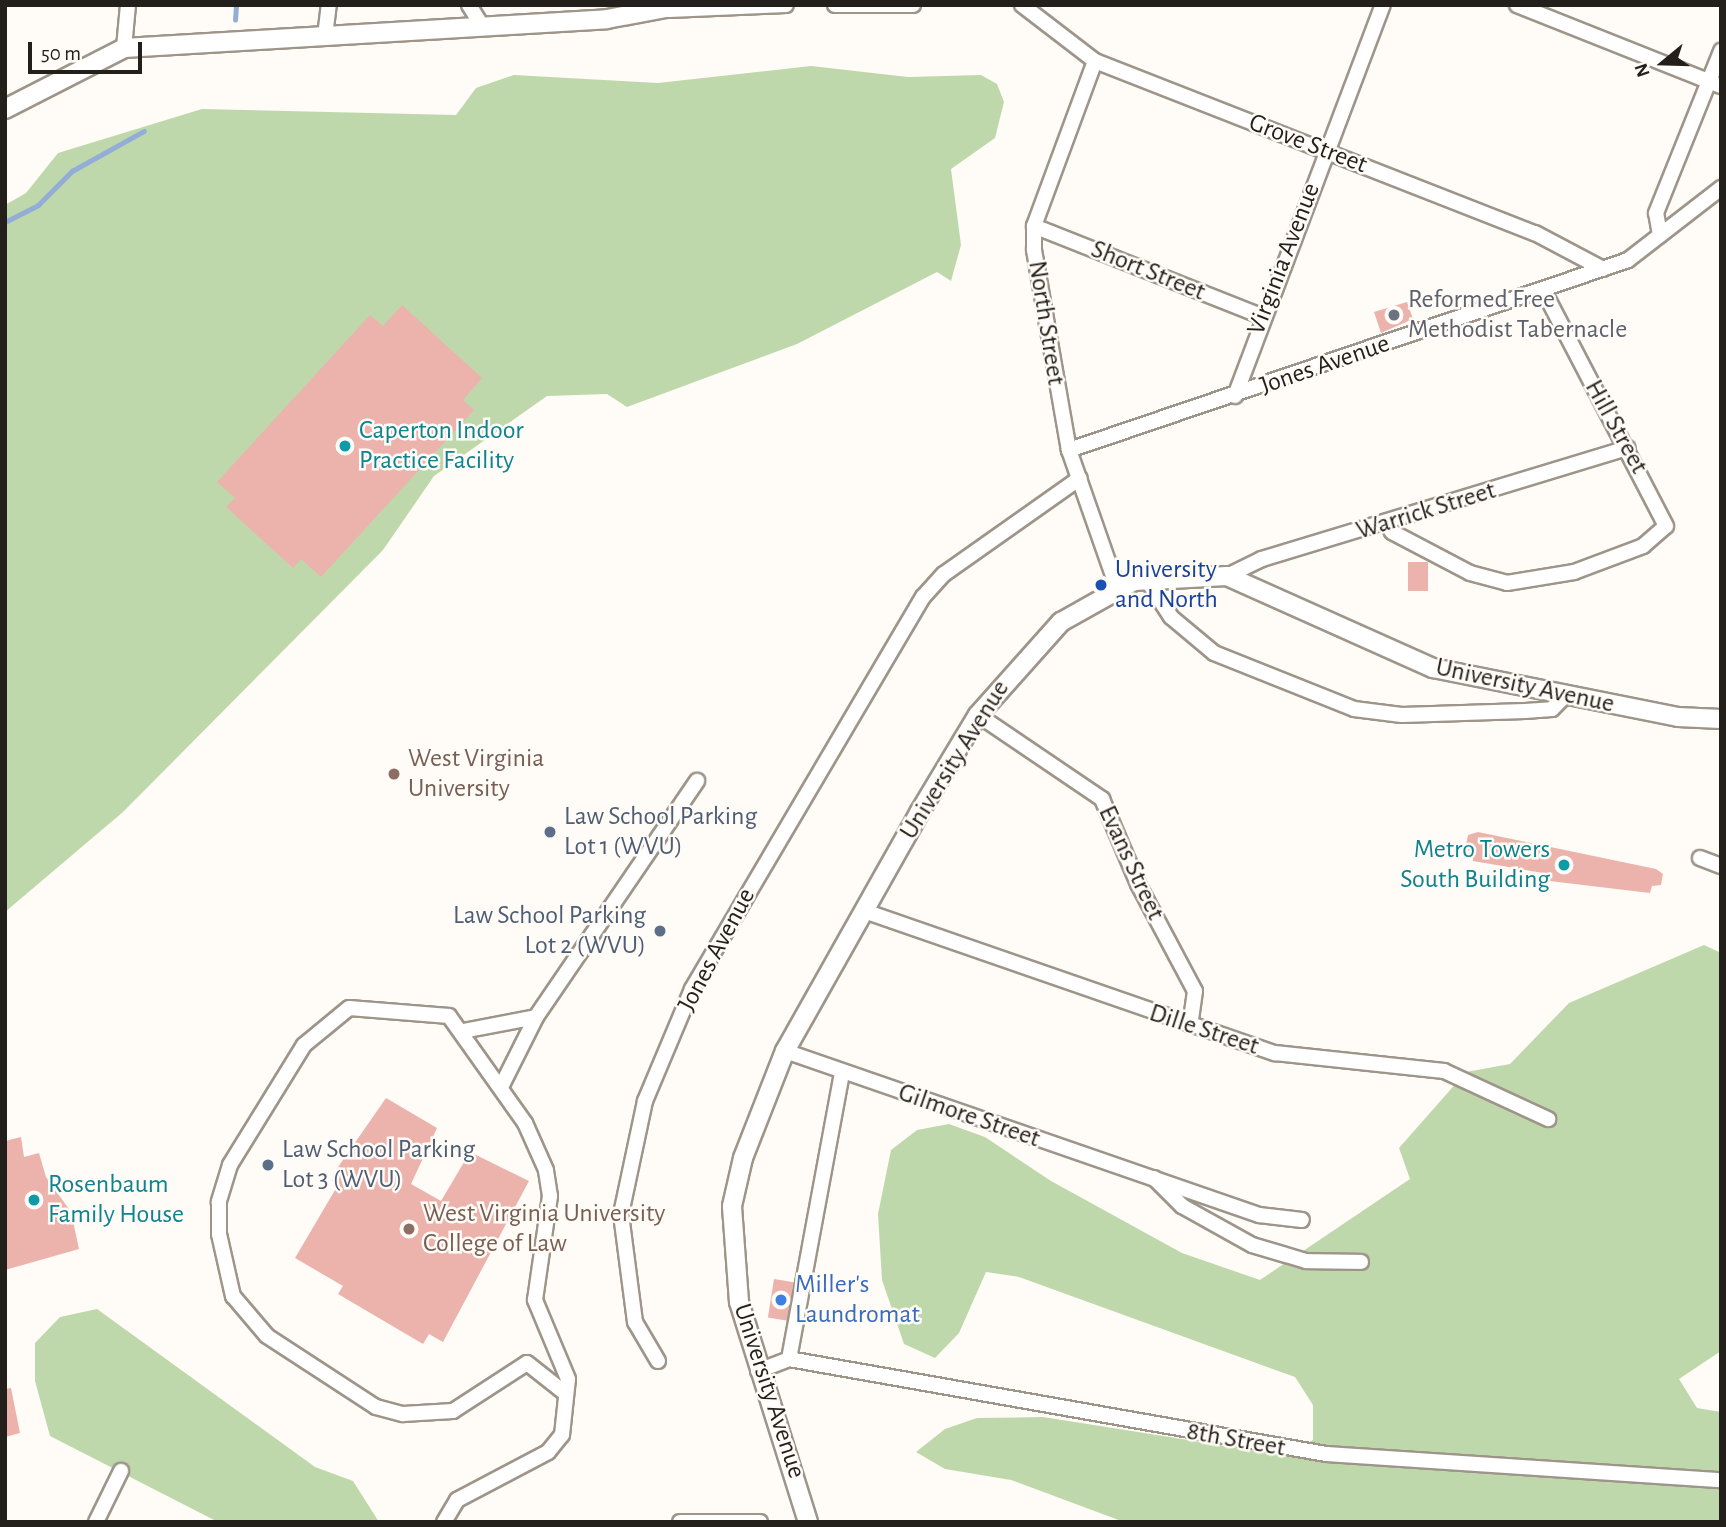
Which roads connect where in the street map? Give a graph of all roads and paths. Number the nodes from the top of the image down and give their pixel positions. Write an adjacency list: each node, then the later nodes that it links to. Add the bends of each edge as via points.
1 (128, 5): 13 (street)
2 (329, 5): 12 (street)
3 (469, 5): 11 (street)
4 (786, 5): 10 (street)
5 (835, 5): 6 (street)
6 (913, 5)
7 (1021, 5): 15 (street, Grove Street)
8 (1382, 5): 18 (street, Virginia Avenue)
9 (1517, 5): 16 (street)
10 (675, 8): 11 (street)
11 (481, 24): 12 (street)
12 (325, 36): 13 (street)
13 (124, 48): 17 (street)
14 (1721, 51): 16 (street)
15 (1095, 61): 18 (street, Grove Street); 20 (street, North Street)
16 (1715, 84): 21 (street, via 1656,213)
17 (5, 109)
18 (1325, 150): 22 (street, Grove Street, via 1535,233); 24 (street, Virginia Avenue)
19 (1721, 188): 21 (street, Jones Avenue)
20 (1034, 226): 24 (street, Short Street); 27 (street, North Street)
21 (1660, 236): 22 (street, Jones Avenue, via 1628,260)
22 (1603, 269): 23 (street, Jones Avenue)
23 (1544, 290): 25 (street, Jones Avenue); 26 (street, Hill Street)
24 (1261, 316): 25 (street, Virginia Avenue)
25 (1235, 396): 27 (street, Jones Avenue)
26 (1627, 448): 29 (street, Warrick Street); 29 (street, Hill Street, via 1666,526 1643,546 1574,572 1507,583 1470,573 1392,532)
27 (1069, 450): 28 (street, North Street)
28 (1080, 478): 32 (street, North Street); 51 (street, Jones Avenue, via 944,574 923,597 692,989 645,1101 621,1214 635,1322)
29 (1387, 522): 30 (street, Warrick Street, via 1240,567)
30 (1227, 576): 31 (street, University Avenue); 33 (street, University Avenue, via 1433,668)
31 (1147, 579): 32 (street, University Avenue); 33 (street, via 1193,638 1245,666 1354,709 1402,715 1552,709)
32 (1116, 587): 34 (street, University Avenue, via 1061,622)
33 (1565, 695): 35 (street, University Avenue)
34 (978, 715): 39 (street, University Avenue); 41 (street, Evans Street, via 1102,799 1138,884 1195,991)
35 (1721, 719)
36 (698, 781): 40 (street)
37 (1700, 858): 38 (street)
38 (1721, 866)
39 (864, 911): 41 (street, Dille Street); 43 (street, University Avenue)
40 (537, 1017): 42 (street); 45 (street)
41 (1190, 1025): 46 (street, Dille Street, via 1297,1060 1444,1071)
42 (463, 1031): 45 (street); 53 (street, via 449,1016 363,1006 349,1008 304,1045 230,1165 219,1202 225,1274 246,1318 376,1406 403,1414 453,1411 527,1363)
43 (785, 1051): 44 (street, Gilmore Street); 52 (street, University Avenue, via 743,1158 732,1206 731,1255)
44 (842, 1073): 47 (street, Gilmore Street); 50 (street)
45 (501, 1087): 53 (street, via 546,1170 550,1196 535,1300 568,1379)
46 (1548, 1119)
47 (1154, 1178): 48 (street, Gilmore Street, via 1259,1215); 49 (street, Gilmore Street, via 1174,1200 1252,1245 1307,1261)
48 (1302, 1220)
49 (1361, 1262)
50 (789, 1359): 52 (street); 55 (street, 8th Street, via 1326,1454)
51 (658, 1361)
52 (758, 1371): 60 (street, University Avenue)
53 (565, 1393): 57 (street, via 562,1435 548,1452 457,1500)
54 (121, 1471): 56 (street)
55 (1721, 1480)
56 (96, 1522)
57 (444, 1522)
58 (680, 1522): 59 (street)
59 (760, 1522)
60 (808, 1522)

